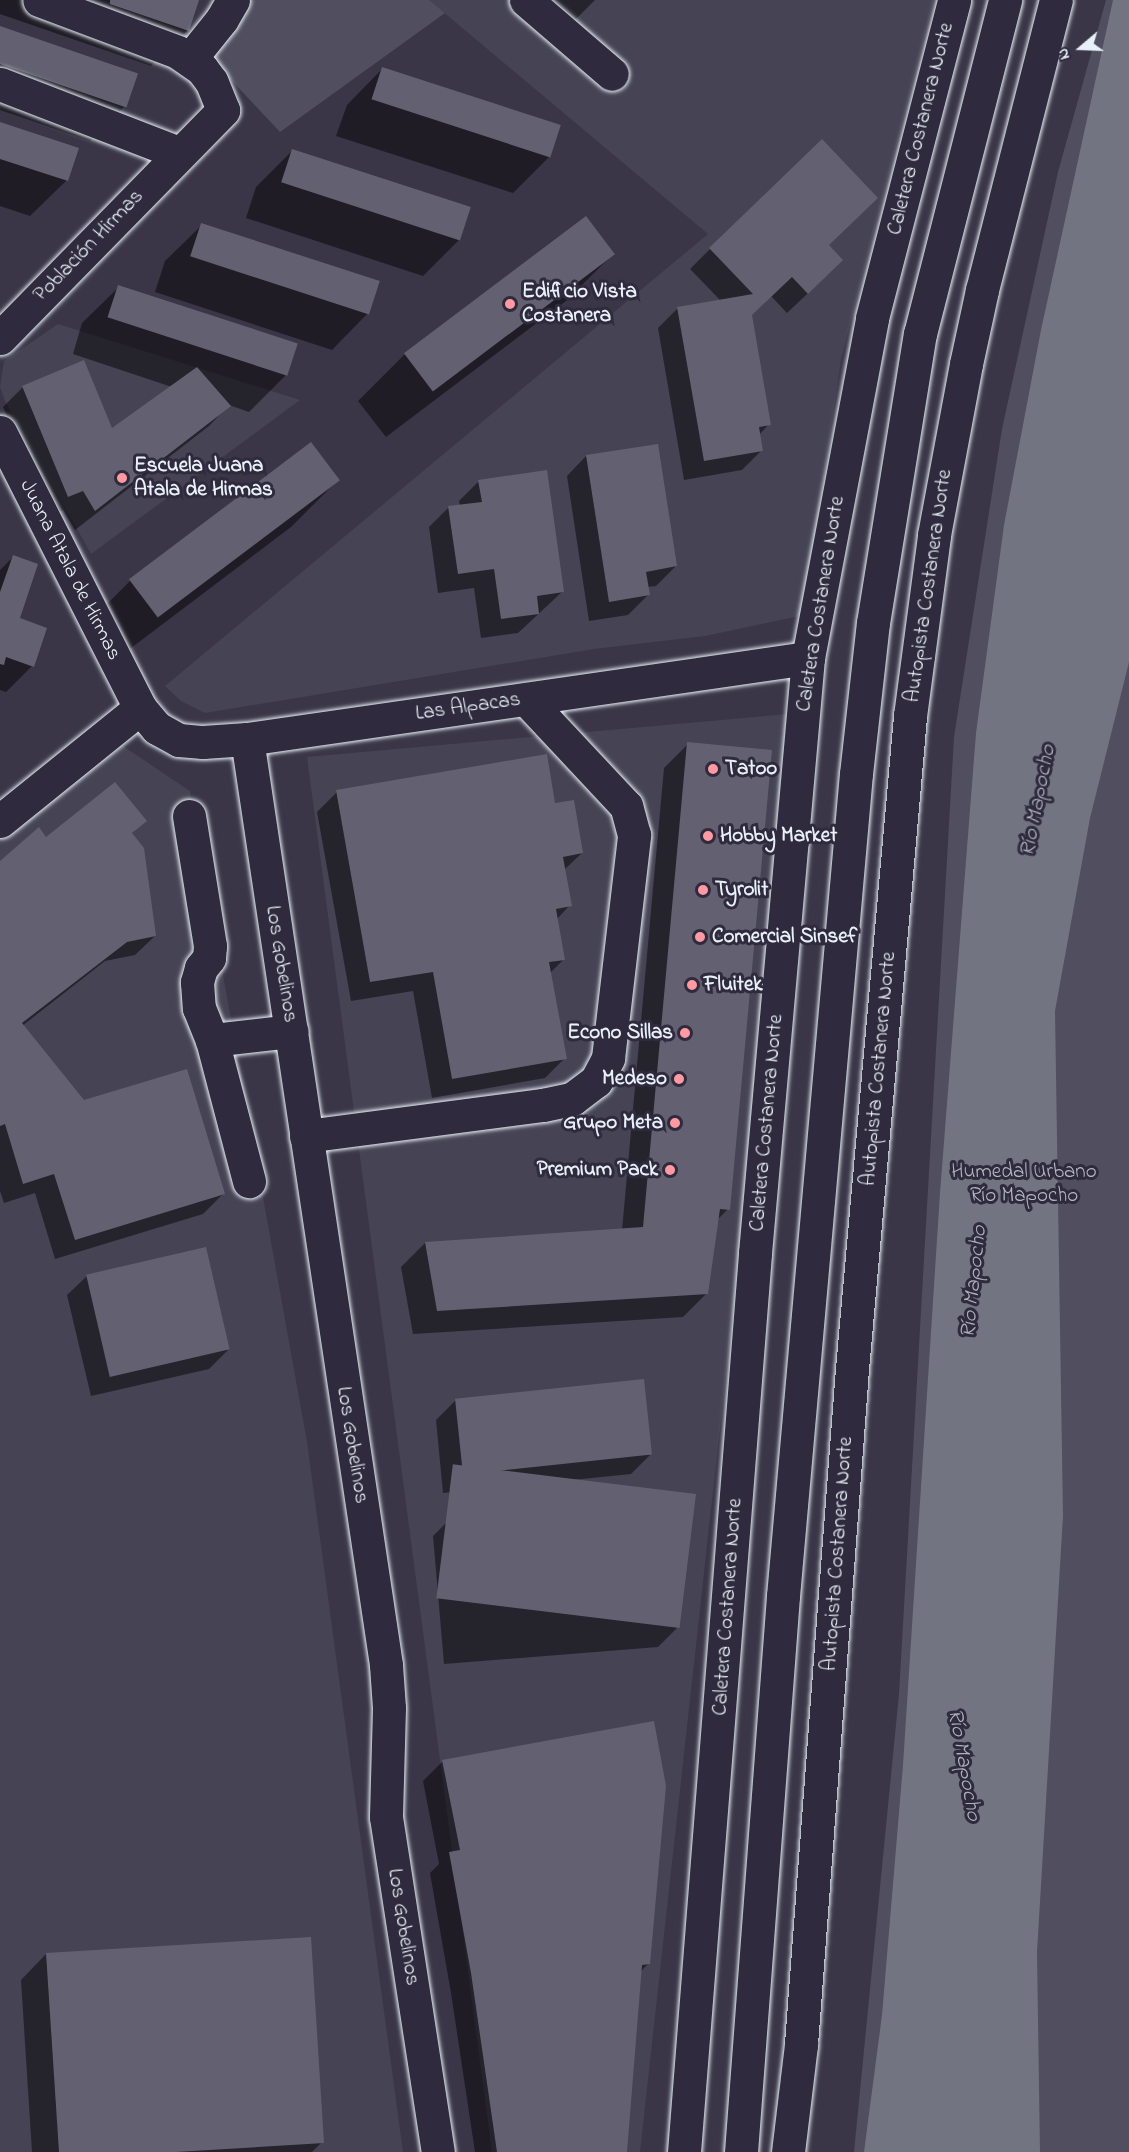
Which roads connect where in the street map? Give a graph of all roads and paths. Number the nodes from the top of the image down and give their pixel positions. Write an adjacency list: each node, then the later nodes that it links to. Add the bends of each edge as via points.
1 (39, 0): 7 (main road, Población Hirmas)
2 (233, 0): 7 (main road)
3 (526, 0): 8 (main road)
4 (954, 0): 13 (main road, Caletera Costanera Norte, via 872,318)
5 (1005, 0): 25 (main road, via 920,334 873,623 856,774 783,1596)
6 (1056, 0): 26 (main road, Autopista Costanera Norte, via 966,364 934,535 910,716 852,1369 801,2044)
7 (190, 59): 10 (main road, Población Hirmas, via 211,81 223,110)
8 (612, 74)
9 (0, 84): 10 (main road)
10 (179, 153): 11 (main road, Población Hirmas)
11 (0, 338)
12 (0, 432): 15 (main road, Juana Atala de Hirmas)
13 (808, 658): 14 (main road, Las Alpacas); 24 (main road, Caletera Costanera Norte, via 755,1253)
14 (526, 699): 16 (main road, Las Alpacas); 21 (main road, via 626,806 633,835 608,1058 596,1082 572,1099 543,1105)
15 (140, 708): 16 (main road, Las Alpacas, via 157,728 179,740); 18 (main road)
16 (247, 739): 19 (main road, Los Gobelinos)
17 (189, 816): 20 (main road, via 210,946 209,958 197,982 199,1008)
18 (0, 821)
19 (291, 1031): 20 (main road); 21 (main road, Los Gobelinos)
20 (212, 1040): 22 (main road)
21 (306, 1136): 23 (main road, Los Gobelinos, via 386,1665 386,1817)
22 (249, 1181)
23 (438, 2152)
24 (684, 2152)
25 (741, 2152)
26 (788, 2152)

